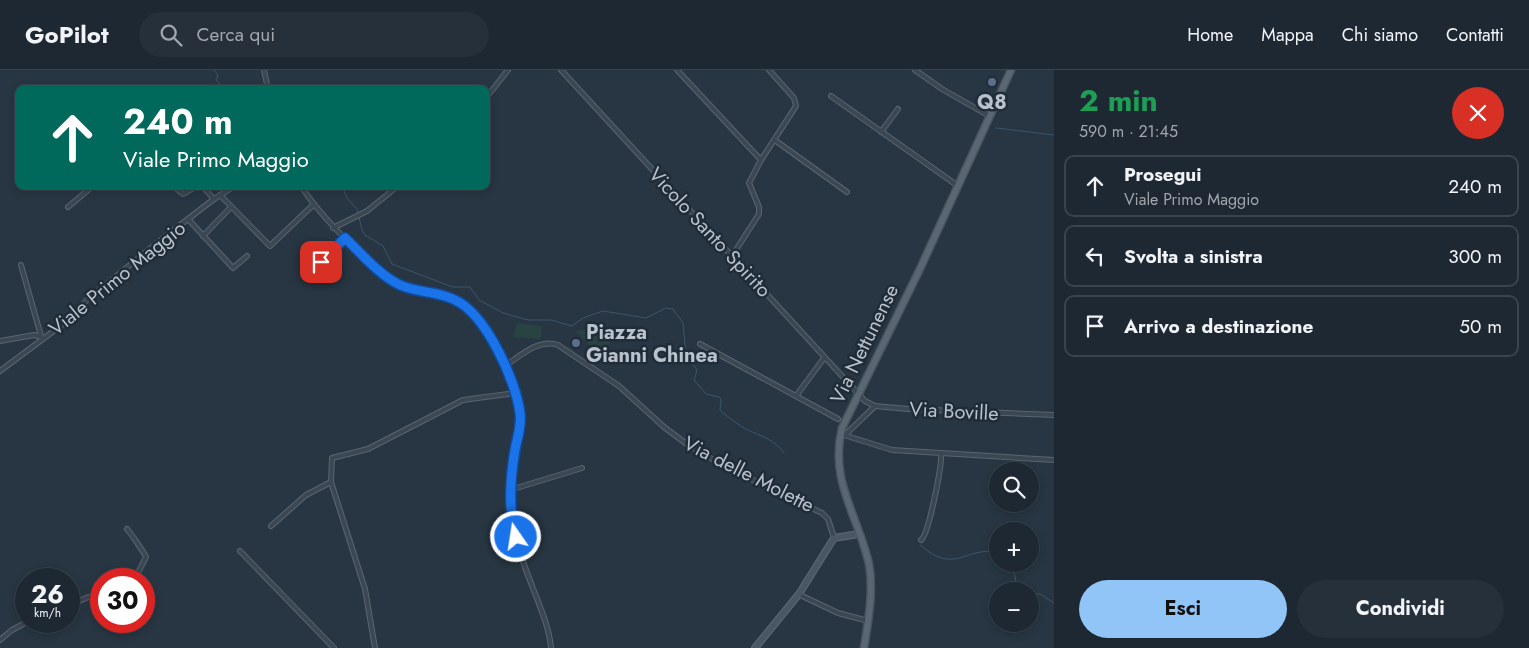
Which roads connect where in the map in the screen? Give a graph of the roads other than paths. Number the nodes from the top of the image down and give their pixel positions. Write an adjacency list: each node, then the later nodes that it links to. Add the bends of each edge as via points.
1 (264, 70): 8 (street)
2 (508, 70): 9 (street)
3 (561, 70): 35 (street, Vicolo Santo Spirito)
4 (769, 70): 14 (street, via 796,104)
5 (915, 70): 12 (street)
6 (1011, 70): 12 (main road, Via Nettunense)
7 (680, 71): 15 (street)
8 (267, 85)
9 (490, 93)
10 (831, 96): 13 (street)
11 (898, 109): 13 (street)
12 (991, 117): 16 (main road, Via Nettunense)
13 (881, 132): 16 (street)
14 (776, 140): 15 (street); 24 (street)
15 (761, 160): 35 (street, via 749,183 759,207 758,214)
16 (958, 186): 45 (main road, Via Nettunense)
17 (88, 190): 28 (street)
18 (177, 190): 19 (street, via 181,194)
19 (192, 190)
20 (206, 190): 26 (street)
21 (228, 190): 25 (street, Viale Primo Maggio)
22 (304, 190): 27 (street)
23 (393, 190): 31 (street, via 359,215)
24 (847, 192)
25 (220, 195): 26 (street, Viale Primo Maggio); 29 (street)
26 (214, 199): 30 (street, Viale Primo Maggio)
27 (314, 204): 29 (street, via 270,246); 31 (street)
28 (68, 207)
29 (231, 207): 32 (street)
30 (188, 220): 32 (street); 38 (street, Viale Primo Maggio, via 91,296 66,321)
31 (334, 228): 33 (street)
32 (203, 236): 34 (street, via 233,268)
33 (345, 238): 37 (street); 42 (street, via 398,284 443,295 464,305 484,328)
34 (247, 256)
35 (732, 256): 41 (street, Vicolo Santo Spirito)
36 (22, 265): 38 (street)
37 (313, 271)
38 (42, 337): 39 (street); 43 (street, Viale Primo Maggio)
39 (0, 341)
40 (700, 344): 46 (street)
41 (824, 358): 45 (street, Vicolo Santo Spirito); 46 (street)
42 (505, 366): 44 (street); 59 (street, Via delle Molette, via 543,343 558,345 618,386 688,445 822,513 828,519)
43 (0, 371)
44 (514, 393): 54 (street, via 464,400 367,449 334,456 331,460); 55 (street, via 520,422)
45 (858, 394): 47 (street, Via Boville); 50 (main road, Via Nettunense)
46 (796, 396): 49 (street)
47 (875, 406): 48 (street, Via Boville); 50 (street)
48 (1054, 415)
49 (838, 419)
50 (844, 435): 51 (street, via 889,450); 58 (main road, Via Nettunense, via 837,452 838,470)
51 (941, 454): 52 (street); 60 (street, via 934,500 926,534)
52 (1054, 460)
53 (582, 468): 55 (street)
54 (331, 482): 56 (street, via 306,495); 68 (street, via 365,589)
55 (510, 490): 69 (street, via 512,522 526,571 545,617)
56 (271, 526)
57 (127, 529): 62 (street, via 146,556)
58 (858, 534): 59 (street); 64 (main road, Via Nettunense, via 870,571)
59 (834, 538): 63 (street)
60 (921, 540)
61 (240, 551): 67 (street)
62 (141, 568)
63 (798, 594): 64 (street, via 838,613); 70 (street)
64 (868, 622): 71 (main road, Via Nettunense)
65 (15, 628): 66 (street)
66 (0, 640)
67 (334, 648)
68 (375, 648)
69 (551, 648)
70 (754, 648)
71 (864, 648)

